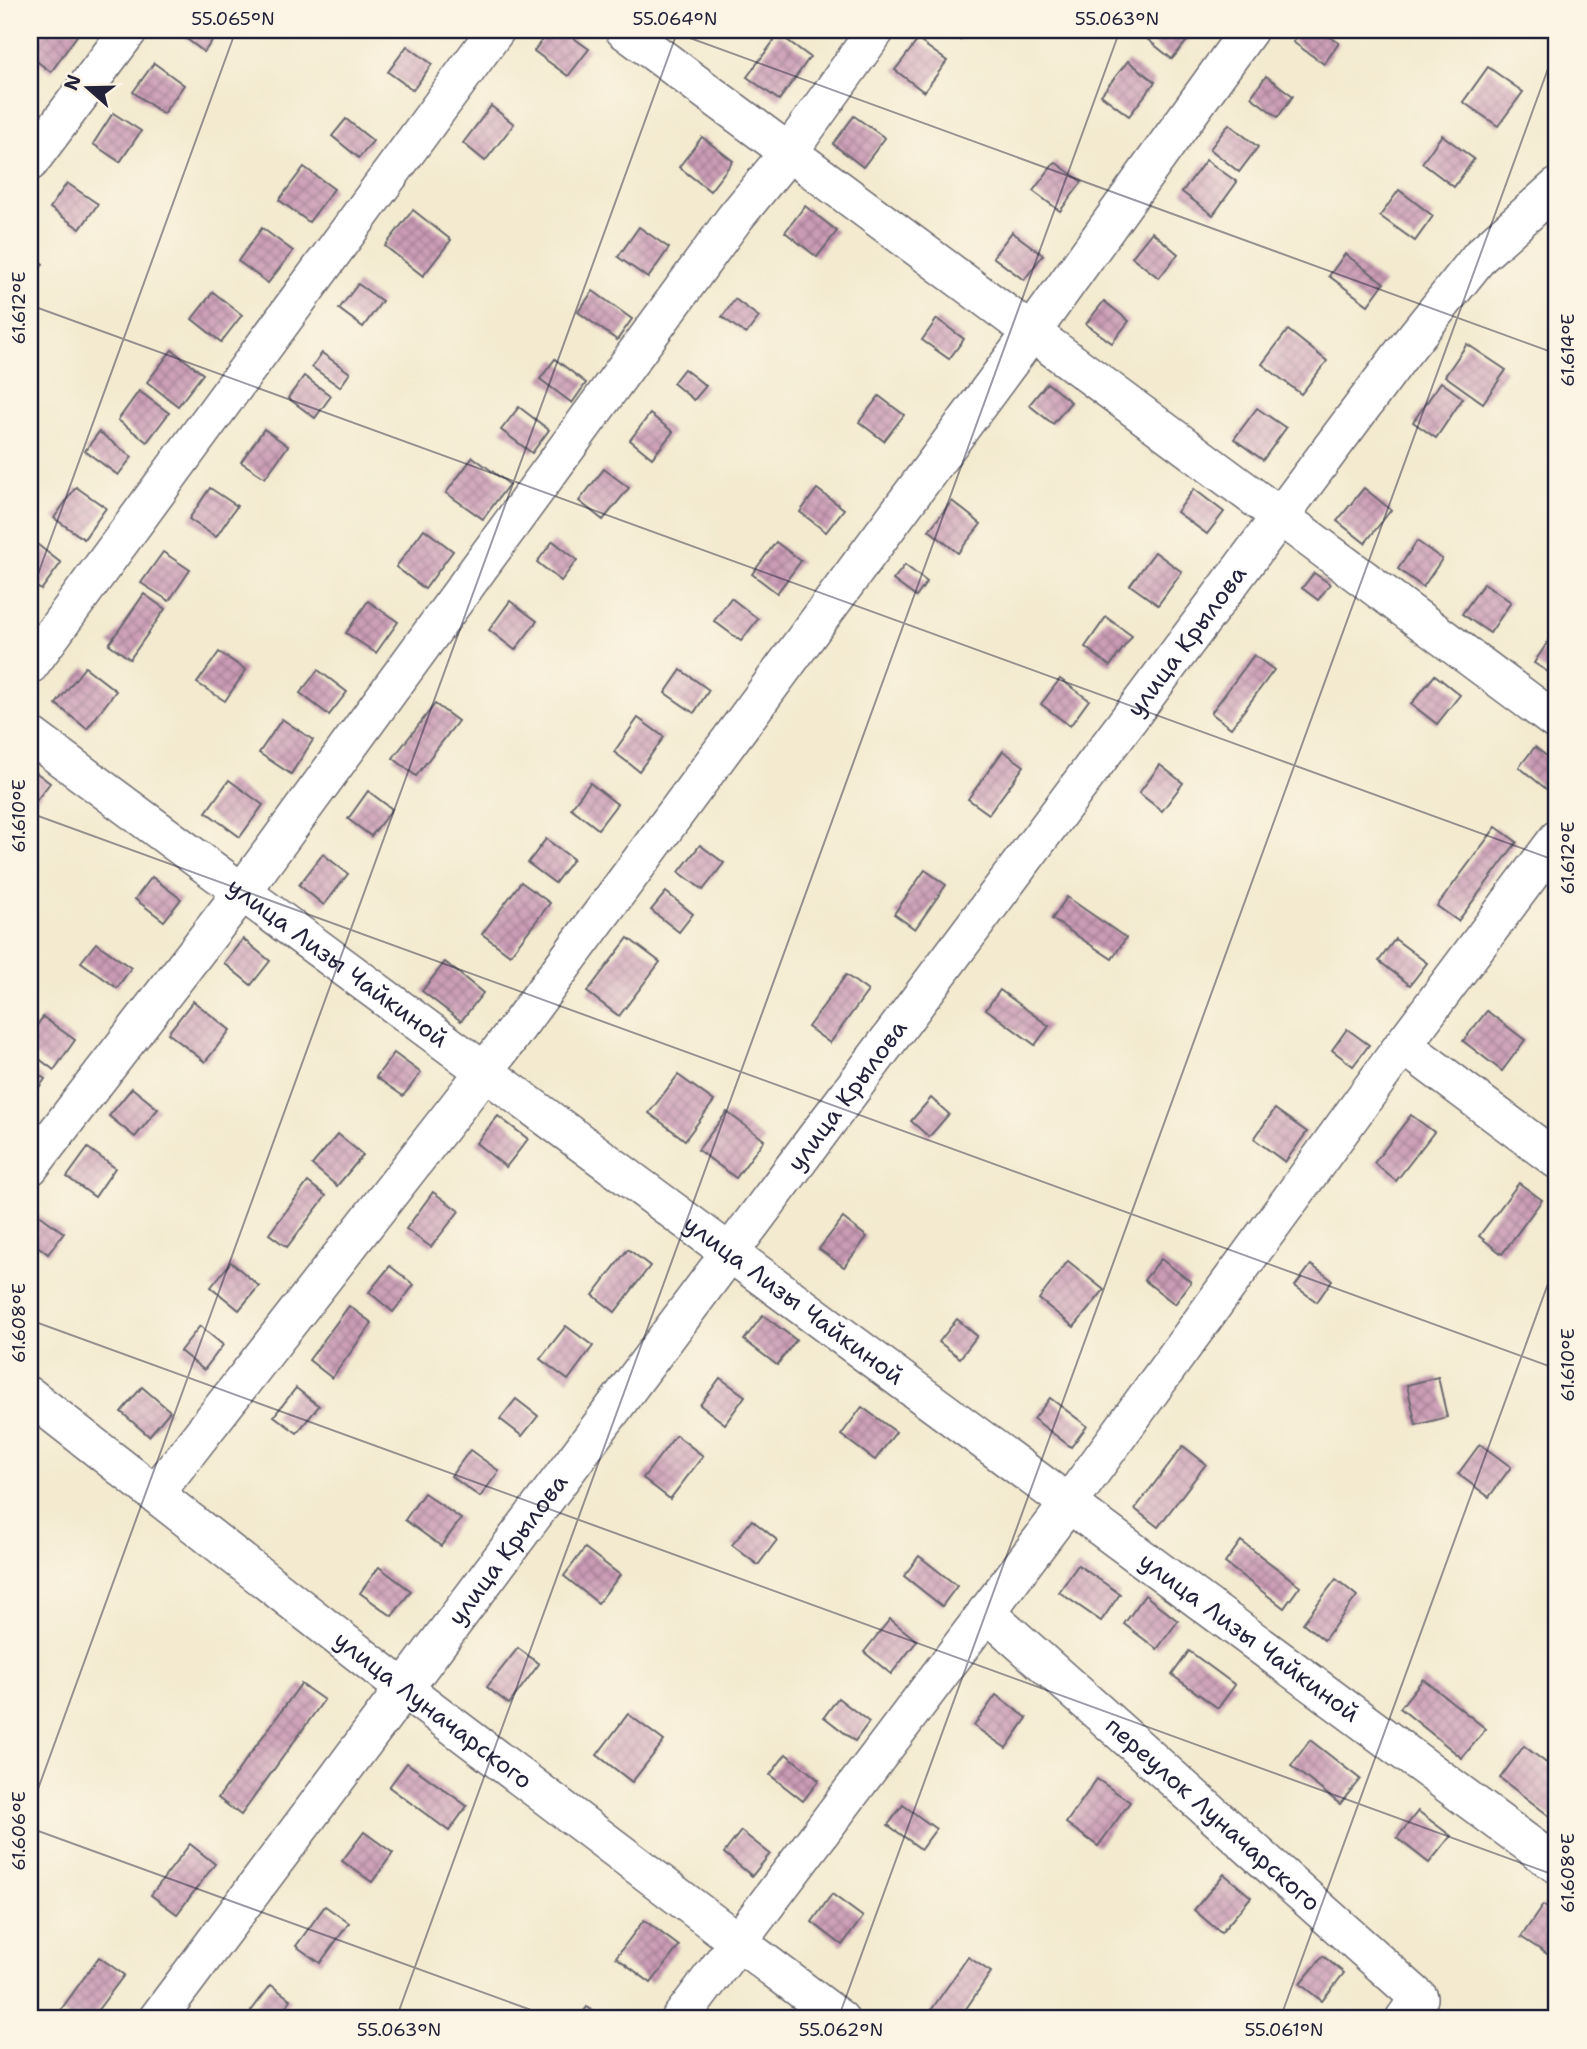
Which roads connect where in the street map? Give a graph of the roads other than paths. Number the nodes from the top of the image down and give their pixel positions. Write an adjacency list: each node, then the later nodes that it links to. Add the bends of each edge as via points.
1 (129, 30): 7 (street)
2 (496, 30): 11 (street)
3 (624, 30): 6 (street)
4 (876, 30): 6 (street)
5 (1249, 30): 9 (street)
6 (789, 152): 9 (street); 15 (street, via 734,219)
7 (30, 162)
8 (1557, 187): 10 (street, улица Крылова, via 1480,256)
9 (1032, 332): 10 (street); 17 (street)
10 (1282, 516): 12 (street); 20 (street, улица Крылова)
11 (30, 665)
12 (1557, 722)
13 (30, 735): 15 (street, улица Лизы Чайкиной)
14 (1557, 838): 16 (street)
15 (242, 892): 17 (street, улица Лизы Чайкиной); 19 (street)
16 (1403, 1045): 18 (street); 23 (street)
17 (485, 1071): 20 (street, улица Лизы Чайкиной); 22 (street)
18 (1557, 1160)
19 (30, 1167)
20 (730, 1252): 23 (street, улица Лизы Чайкиной); 25 (street, улица Крылова)
21 (30, 1396): 22 (street, улица Луначарского)
22 (155, 1494): 25 (street, улица Луначарского)
23 (1069, 1503): 24 (street); 26 (street, улица Лизы Чайкиной)
24 (986, 1612): 27 (street); 31 (street, переулок Луначарского, via 1419,1998)
25 (403, 1688): 27 (street, улица Луначарского); 28 (street, улица Крылова)
26 (1557, 1865)
27 (737, 1941): 29 (street); 30 (street, улица Луначарского)
28 (156, 2019)
29 (680, 2019)
30 (840, 2019)
31 (1404, 2019)

